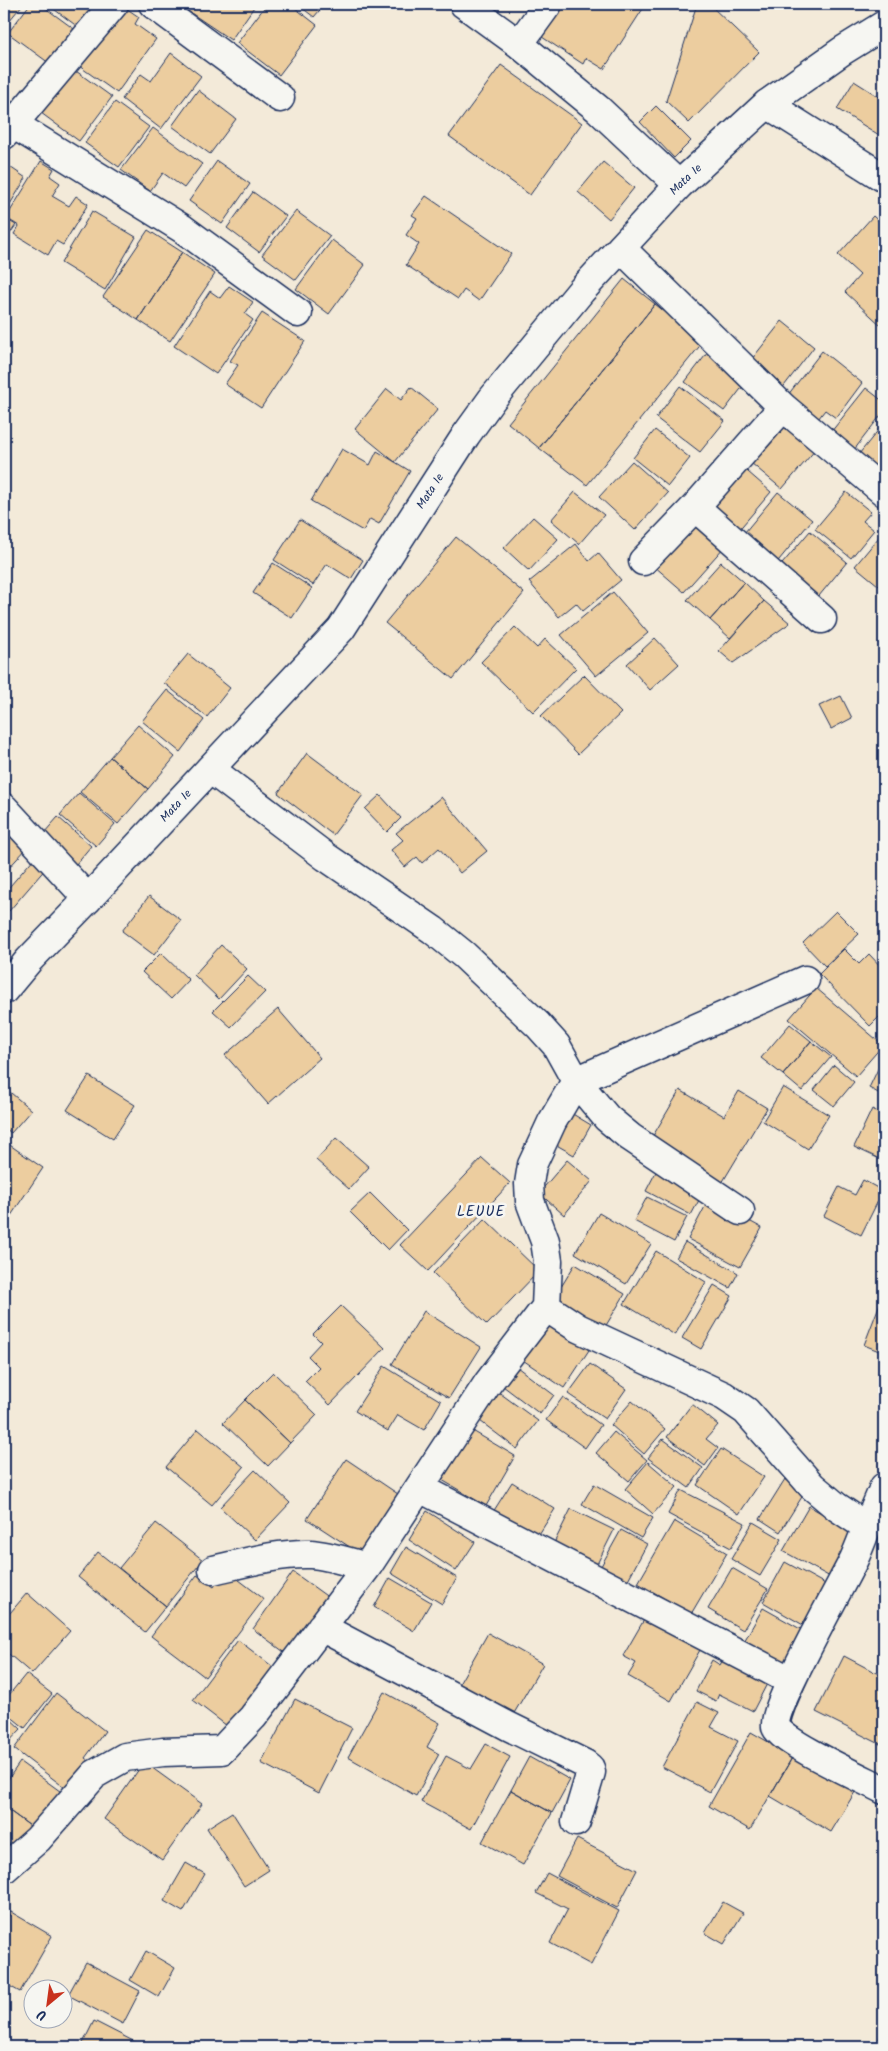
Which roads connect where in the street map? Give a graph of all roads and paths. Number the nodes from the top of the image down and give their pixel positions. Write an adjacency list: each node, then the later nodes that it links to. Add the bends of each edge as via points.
1 (114, 4): 9 (street)
2 (153, 4): 7 (street)
3 (464, 4): 6 (street)
4 (548, 4): 6 (street)
5 (884, 25): 8 (street, Mata Ie)
6 (519, 44): 11 (street, via 598,109)
7 (280, 98)
8 (767, 104): 10 (street); 11 (street, Mata Ie)
9 (8, 129): 13 (street, via 183,229)
10 (884, 178)
11 (679, 185): 12 (street, Mata Ie)
12 (621, 248): 14 (street); 19 (street, Mata Ie, via 492,399 341,630)
13 (298, 313)
14 (783, 407): 15 (street); 16 (street)
15 (884, 492)
16 (695, 507): 17 (street); 18 (street)
17 (643, 561)
18 (822, 619)
19 (210, 769): 21 (street, Mata Ie); 24 (street, via 464,955 556,1045)
20 (4, 808): 21 (street)
21 (88, 899): 23 (street, Mata Ie)
22 (805, 980): 24 (street)
23 (4, 990)
24 (576, 1081): 25 (street, via 607,1118 630,1137); 26 (street, via 532,1165 529,1184 530,1201 548,1261)
25 (740, 1211)
26 (546, 1307): 28 (street, via 488,1383); 29 (street, via 578,1328 724,1396 746,1410 812,1486)
27 (884, 1487): 29 (street)
28 (420, 1488): 30 (street); 33 (street)
29 (867, 1527): 33 (street, via 855,1557)
30 (367, 1567): 31 (street, via 310,1554 270,1558); 32 (street)
31 (213, 1570)
32 (321, 1627): 35 (street, via 585,1764 591,1772); 36 (street, via 253,1717 222,1750 125,1757 95,1774 38,1839)
33 (791, 1681): 34 (street, via 777,1716 776,1727 782,1735 808,1752)
34 (884, 1790)
35 (576, 1822)
36 (4, 1869)

